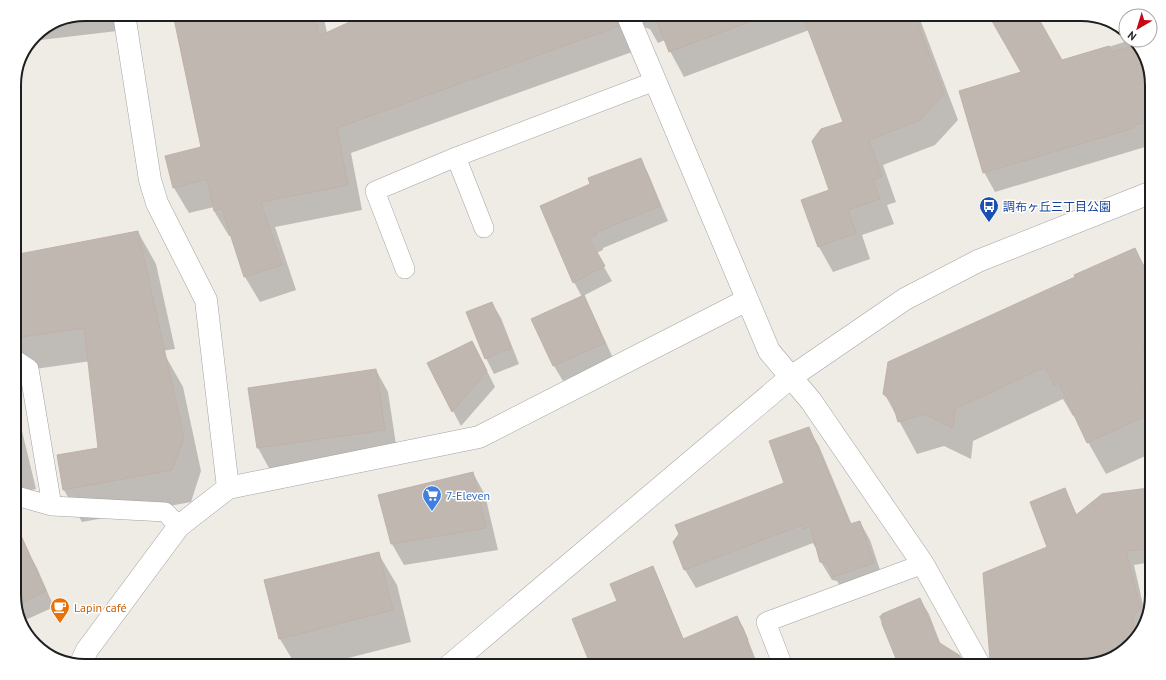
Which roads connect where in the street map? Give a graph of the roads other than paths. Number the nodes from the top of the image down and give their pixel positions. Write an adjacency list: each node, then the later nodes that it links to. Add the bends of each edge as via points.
1 (125, 21): 11 (street, via 150,180 157,203 206,300)
2 (630, 21): 3 (street)
3 (655, 81): 4 (lane); 8 (street)
4 (456, 157): 6 (lane); 7 (lane, via 375,191)
5 (1145, 195): 10 (street, via 978,261 905,299)
6 (484, 228)
7 (404, 269)
8 (747, 300): 10 (street, via 769,351); 11 (street, via 479,437)
9 (21, 364): 13 (lane, via 29,369)
10 (791, 377): 15 (street, via 811,401); 17 (street)
11 (228, 488): 14 (street)
12 (21, 497): 13 (lane)
13 (52, 506): 14 (lane, via 165,512)
14 (179, 526): 16 (street)
15 (924, 564): 18 (lane, via 766,622); 19 (street)
16 (83, 659)
17 (456, 659)
18 (780, 659)
19 (976, 659)

